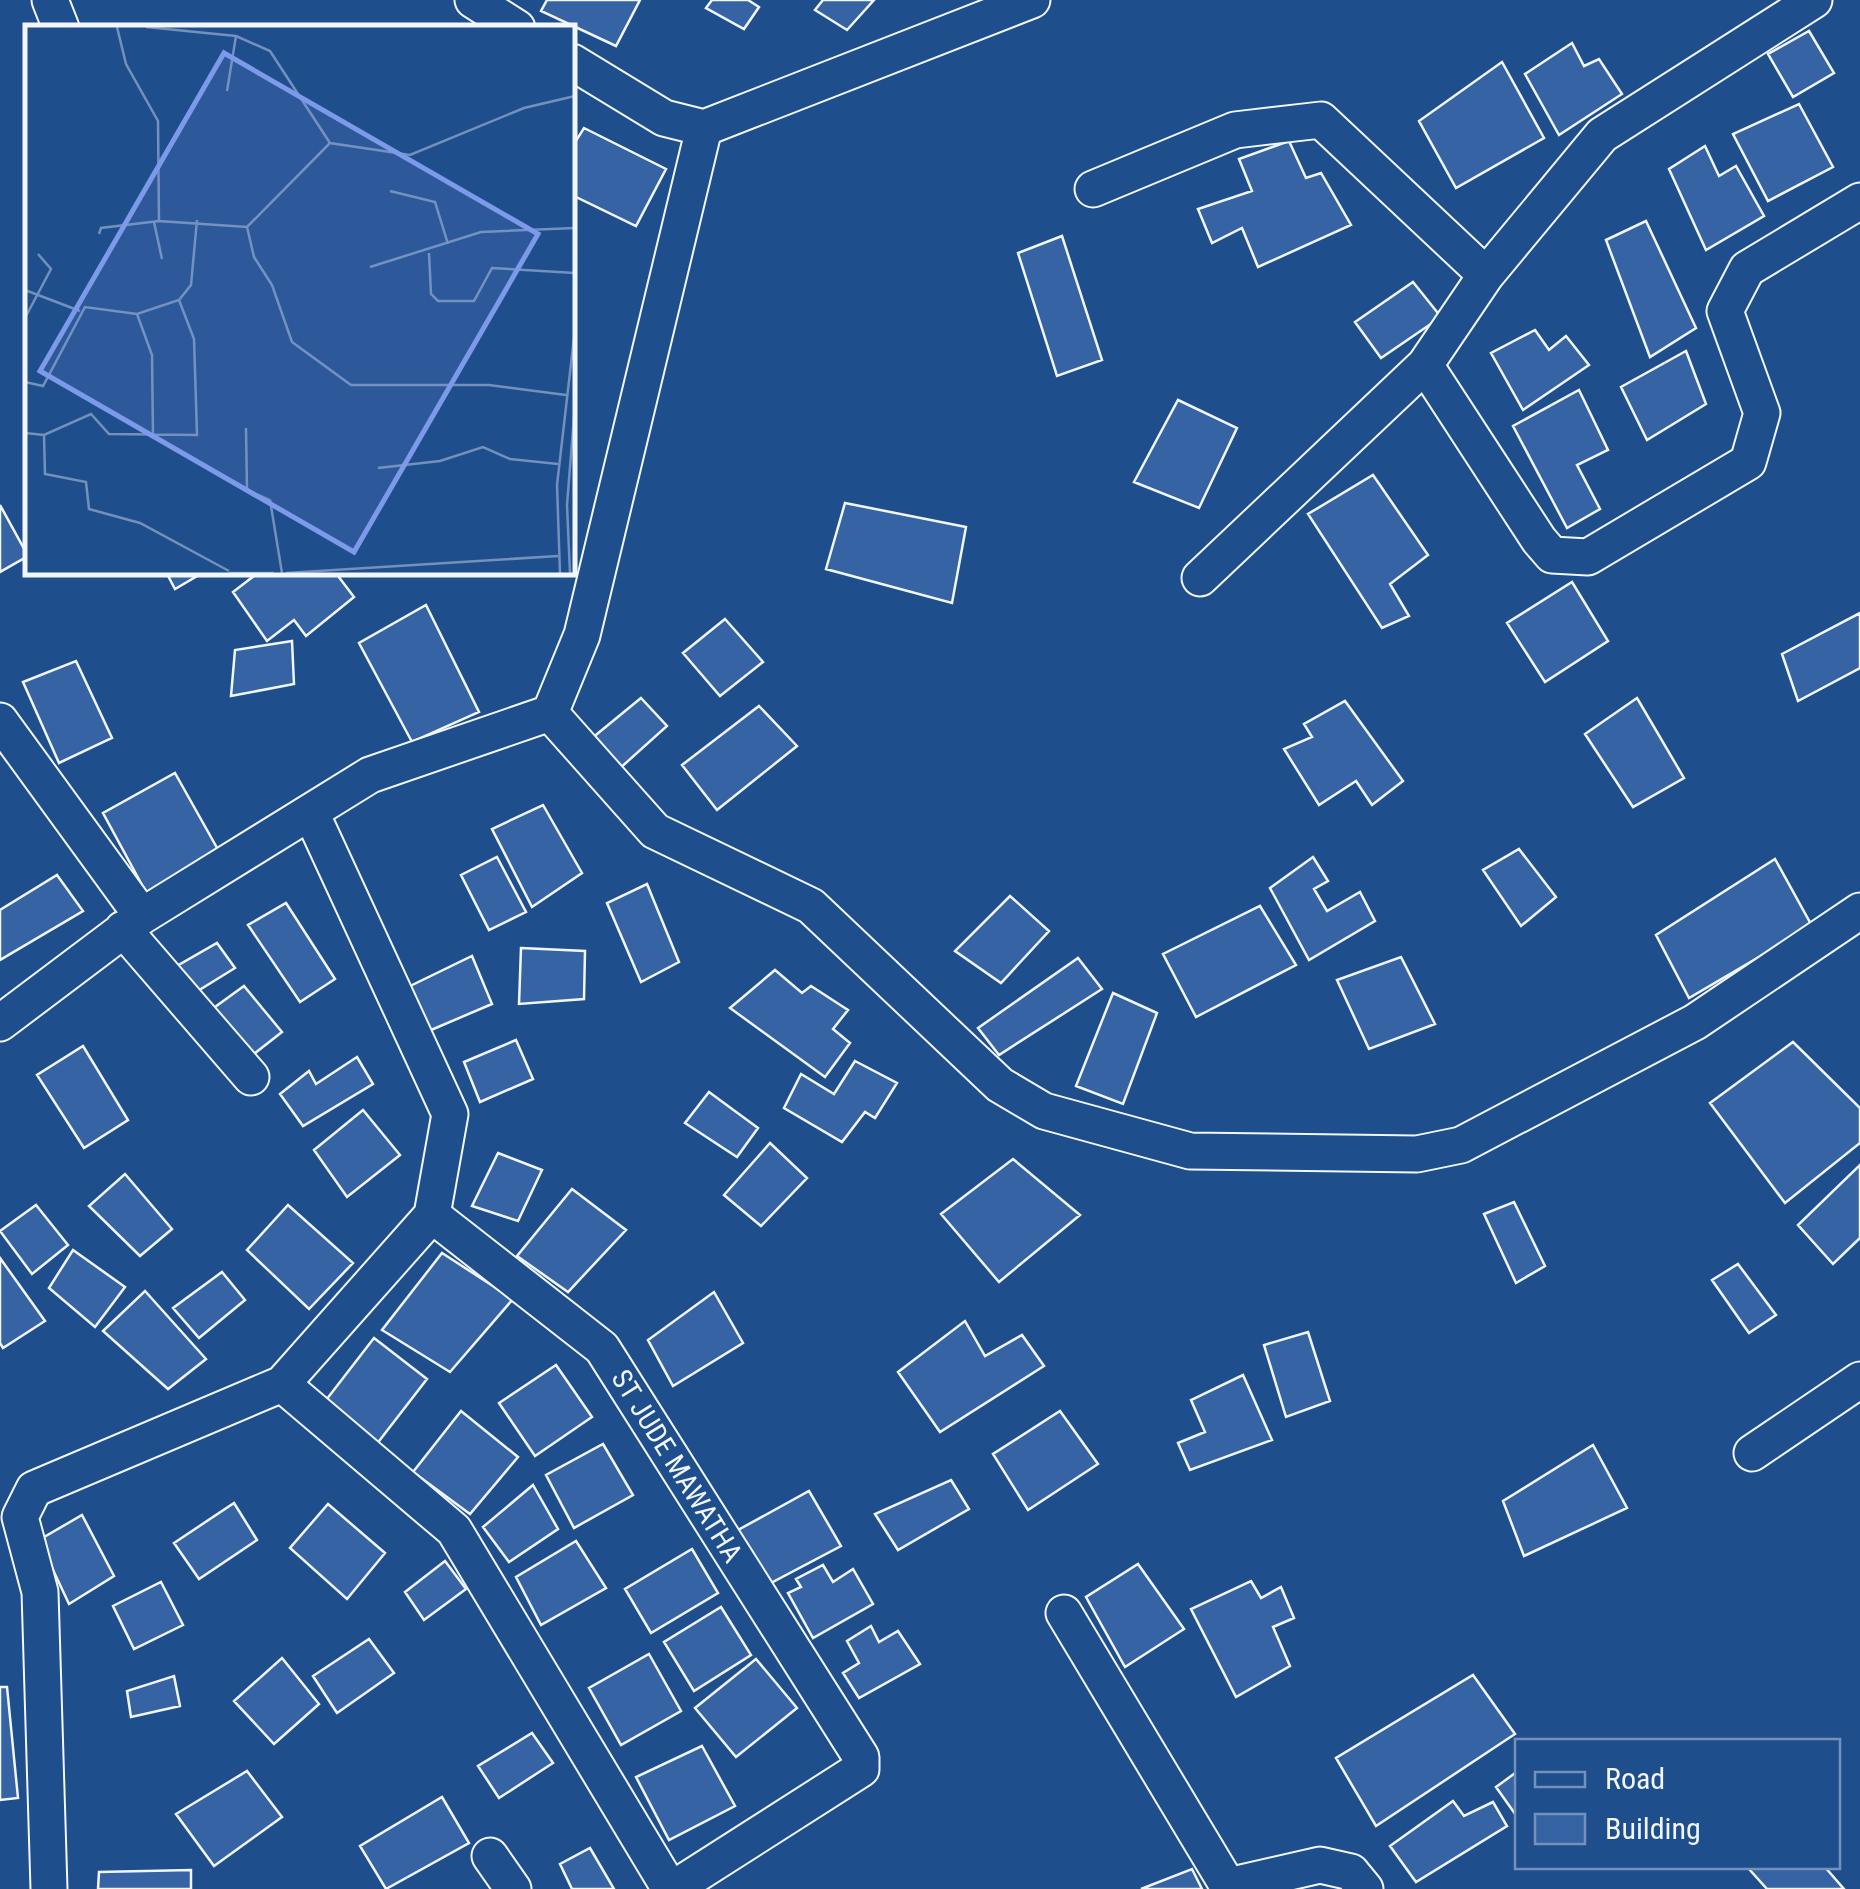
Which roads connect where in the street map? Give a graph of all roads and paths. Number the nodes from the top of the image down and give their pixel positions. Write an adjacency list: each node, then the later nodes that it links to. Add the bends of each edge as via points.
1 (50, 0): 5 (street)
2 (473, 0): 6 (street)
3 (1032, 0): 8 (street)
4 (1814, 0): 11 (street, via 1602,135)
5 (60, 25)
6 (512, 25)
7 (575, 64): 8 (street, via 664,118)
8 (704, 128): 14 (street, via 582,634)
9 (1093, 189): 11 (street, via 1235,130 1321,120)
10 (1860, 201): 12 (street, via 1747,269 1725,311 1762,413 1748,462 1588,557 1552,555 1539,540)
11 (1486, 274): 12 (street)
12 (1425, 365): 13 (street)
13 (1200, 578)
14 (550, 713): 16 (street, via 370,775); 17 (street, via 654,830 811,906 1000,1085 1044,1111 1190,1151 1417,1154 1461,1145 1695,1022)
15 (0, 721): 18 (street)
16 (310, 813): 18 (street); 21 (street, via 450,1114)
17 (1860, 912)
18 (133, 923): 19 (street); 20 (street)
19 (0, 1023)
20 (251, 1076)
21 (432, 1215): 23 (street); 30 (street, ST JUDE MAWATHA, via 602,1348 861,1757 861,1768)
22 (1860, 1380): 24 (street)
23 (282, 1384): 25 (street, via 34,1489); 30 (street, via 454,1530)
24 (1752, 1452)
25 (10, 1517): 28 (street, via 40,1592)
26 (1064, 1613): 31 (street, via 1228,1886 1320,1865 1351,1872)
27 (490, 1856): 29 (street)
28 (49, 1889)
29 (513, 1889)
30 (672, 1889)
31 (1365, 1889)

